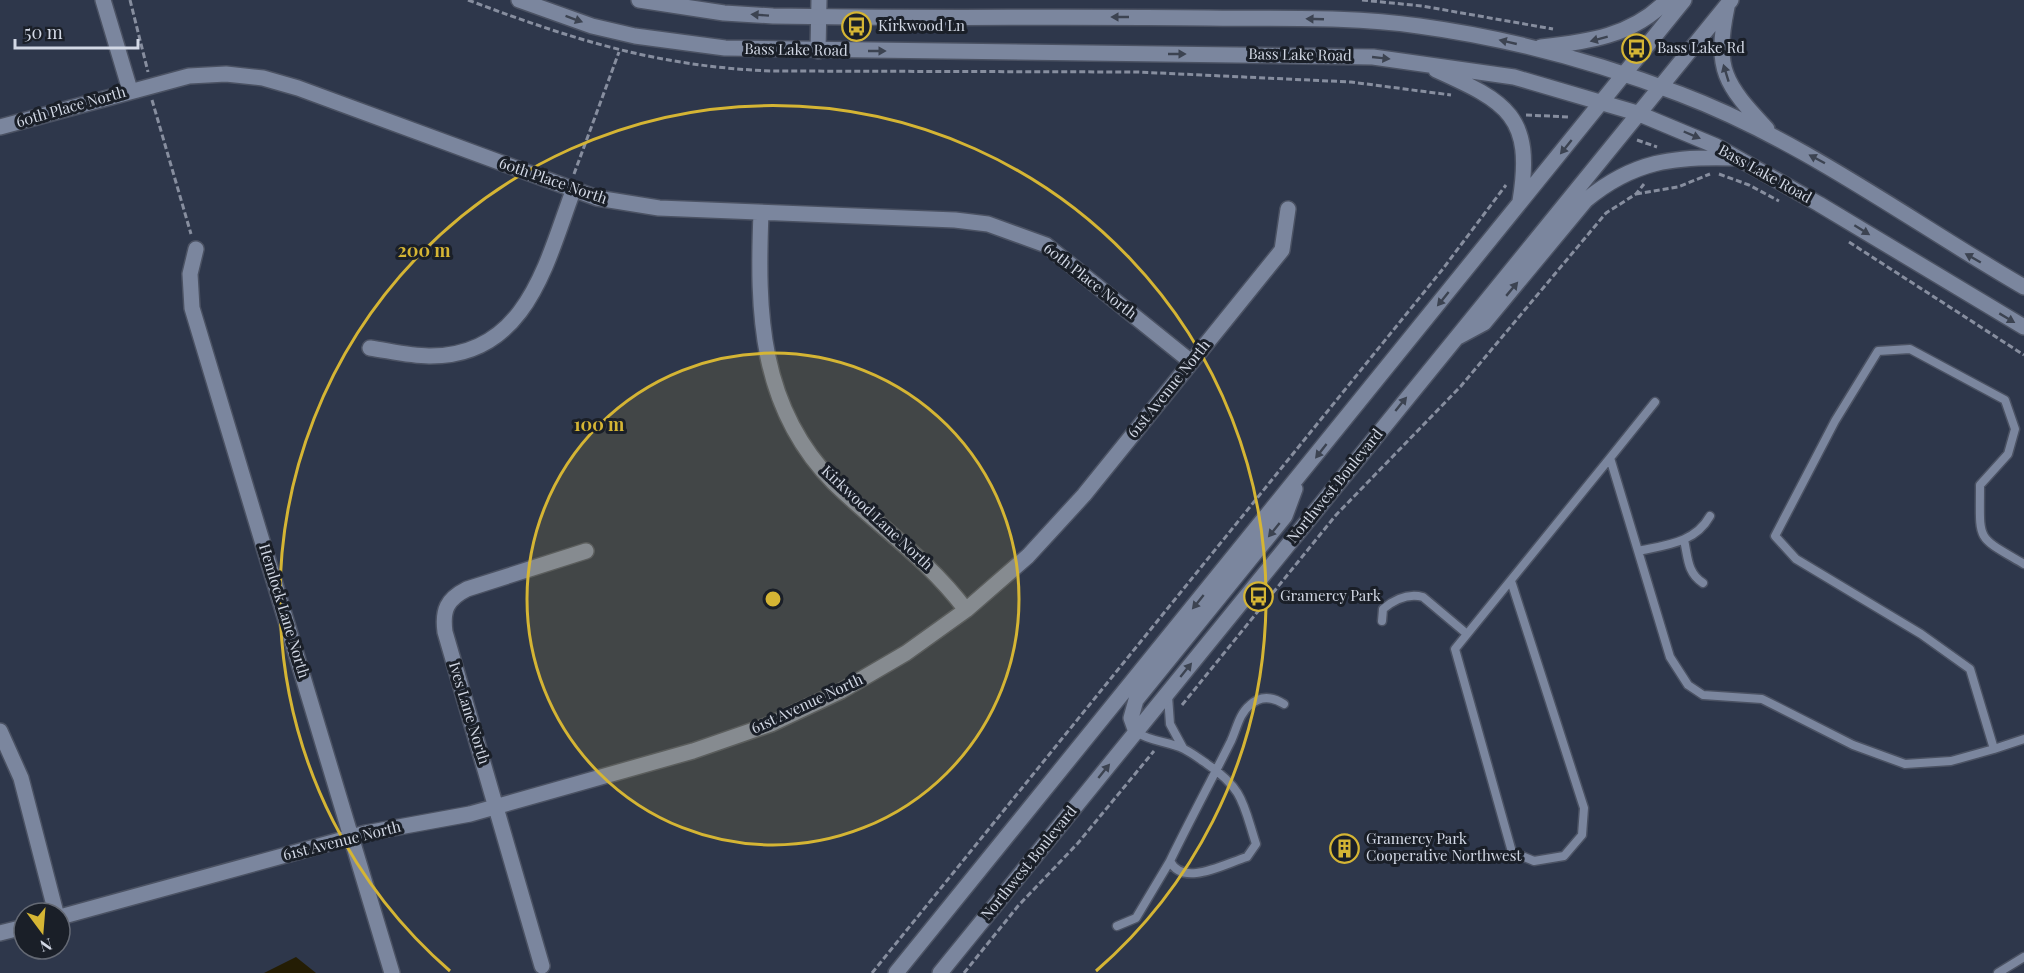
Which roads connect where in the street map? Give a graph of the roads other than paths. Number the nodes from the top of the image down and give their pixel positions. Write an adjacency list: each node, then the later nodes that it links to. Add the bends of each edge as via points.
1 (103, 0): 14 (main road)
2 (519, 0): 10 (main road, Bass Lake Road, one-way to 10, via 592,26 669,42)
3 (639, 0): 8 (main road, one-way to 3, via 724,13)
4 (819, 0): 8 (main road)
5 (1667, 0): 9 (main road, one-way to 9, via 1645,19 1611,35)
6 (1684, 0): 12 (main road)
7 (1730, 1): 13 (main road, Northwest Boulevard); 18 (main road, one-way to 7, via 1733,91 1725,75 1721,40)
8 (818, 17): 9 (main road, one-way to 8, via 1421,26 1351,21); 10 (main road)
9 (1533, 48): 12 (main road)
10 (818, 51): 11 (main road, Bass Lake Road, one-way to 11, via 1274,54)
11 (1417, 62): 15 (main road, Bass Lake Road, via 1514,77); 21 (main road, via 1497,100 1514,119 1525,158)
12 (1625, 74): 13 (main road); 15 (main road)
13 (1659, 86): 16 (main road, Northwest Boulevard); 18 (main road)
14 (130, 90): 17 (main road, 60th Place North); 20 (main road, 60th Place North, via 189,76 263,78)
15 (1602, 102): 16 (main road, Bass Lake Road); 21 (main road, one-way to 21)
16 (1637, 113): 19 (main road, Bass Lake Road, one-way to 19); 27 (main road, Northwest Boulevard)
17 (0, 127)
18 (1774, 136): 25 (main road, one-way to 18, via 1832,167)
19 (1740, 158): 26 (main road, Bass Lake Road, one-way to 26); 27 (main road, one-way to 19, via 1484,323 1586,200 1617,177 1671,158)
20 (573, 191): 23 (main road, 60th Place North, via 628,204); 28 (main road, via 537,287 523,311 504,329 482,345 455,354 430,356)
21 (1520, 204): 32 (main road, one-way to 32)
22 (1288, 209): 29 (main road, 61st Avenue North, via 1282,250)
23 (761, 213): 29 (main road, 60th Place North, via 955,220 1017,233 1046,245 1071,263); 40 (main road, Kirkwood Lane North, via 761,323 769,366 803,445 833,481 920,557)
24 (196, 249): 52 (main road, Hemlock Lane North, via 190,274 192,308)
25 (2024, 287)
26 (2024, 327)
27 (1453, 339): 43 (main road, Northwest Boulevard, one-way to 27)
28 (370, 348)
29 (1191, 361): 40 (main road, 61st Avenue North, via 1076,504 1028,556)
30 (1655, 402): 31 (lane)
31 (1610, 458): 36 (lane); 38 (lane)
32 (1299, 478): 46 (main road, one-way to 46, via 1285,516 1136,700 1131,718); 60 (main road, one-way to 60)
33 (1710, 516): 34 (lane, via 1698,534)
34 (1684, 540): 36 (lane); 39 (lane, via 1690,570)
35 (586, 551): 51 (main road, Ives Lane North, via 467,589 446,605 445,632)
36 (1638, 551): 49 (lane, via 1670,657 1688,685 1703,695 1762,699 1853,745 1905,765 1951,761)
37 (2024, 564): 49 (lane, via 1984,540 1980,529 1980,485 2008,454 2015,429 2006,400 1910,349 1878,351 1835,422 1775,536 1796,559 1922,634 1970,669)
38 (1510, 581): 42 (lane); 42 (lane, via 1584,808 1582,835 1564,856 1534,861 1512,852 1455,649)
39 (1703, 583)
40 (966, 610): 51 (main road, 61st Avenue North, via 906,653 841,691 771,724 693,751)
41 (1382, 621): 42 (lane, via 1383,609 1415,595 1423,597)
42 (1467, 634)
43 (1169, 691): 46 (main road, Northwest Boulevard); 48 (lane, via 1170,724)
44 (1284, 704): 50 (lane, via 1262,698 1250,705 1238,720)
45 (0, 731): 54 (main road, via 21,778)
46 (1136, 732): 48 (lane); 61 (main road, Northwest Boulevard, one-way to 46)
47 (2024, 739): 49 (lane)
48 (1183, 748): 50 (lane)
49 (1994, 749)
50 (1215, 770): 53 (lane); 53 (lane, via 1233,783 1242,799 1256,844 1247,857 1191,874 1181,872)
51 (497, 807): 52 (main road, 61st Avenue North); 58 (main road, Ives Lane North)
52 (352, 837): 55 (main road, 61st Avenue North); 59 (main road, Hemlock Lane North)
53 (1170, 861): 56 (lane, via 1136,918)
54 (53, 901)
55 (72, 914)
56 (1117, 926)
57 (2024, 957): 62 (lane)
58 (542, 966)
59 (392, 973)
60 (896, 973)
61 (940, 973)
62 (1998, 973)

